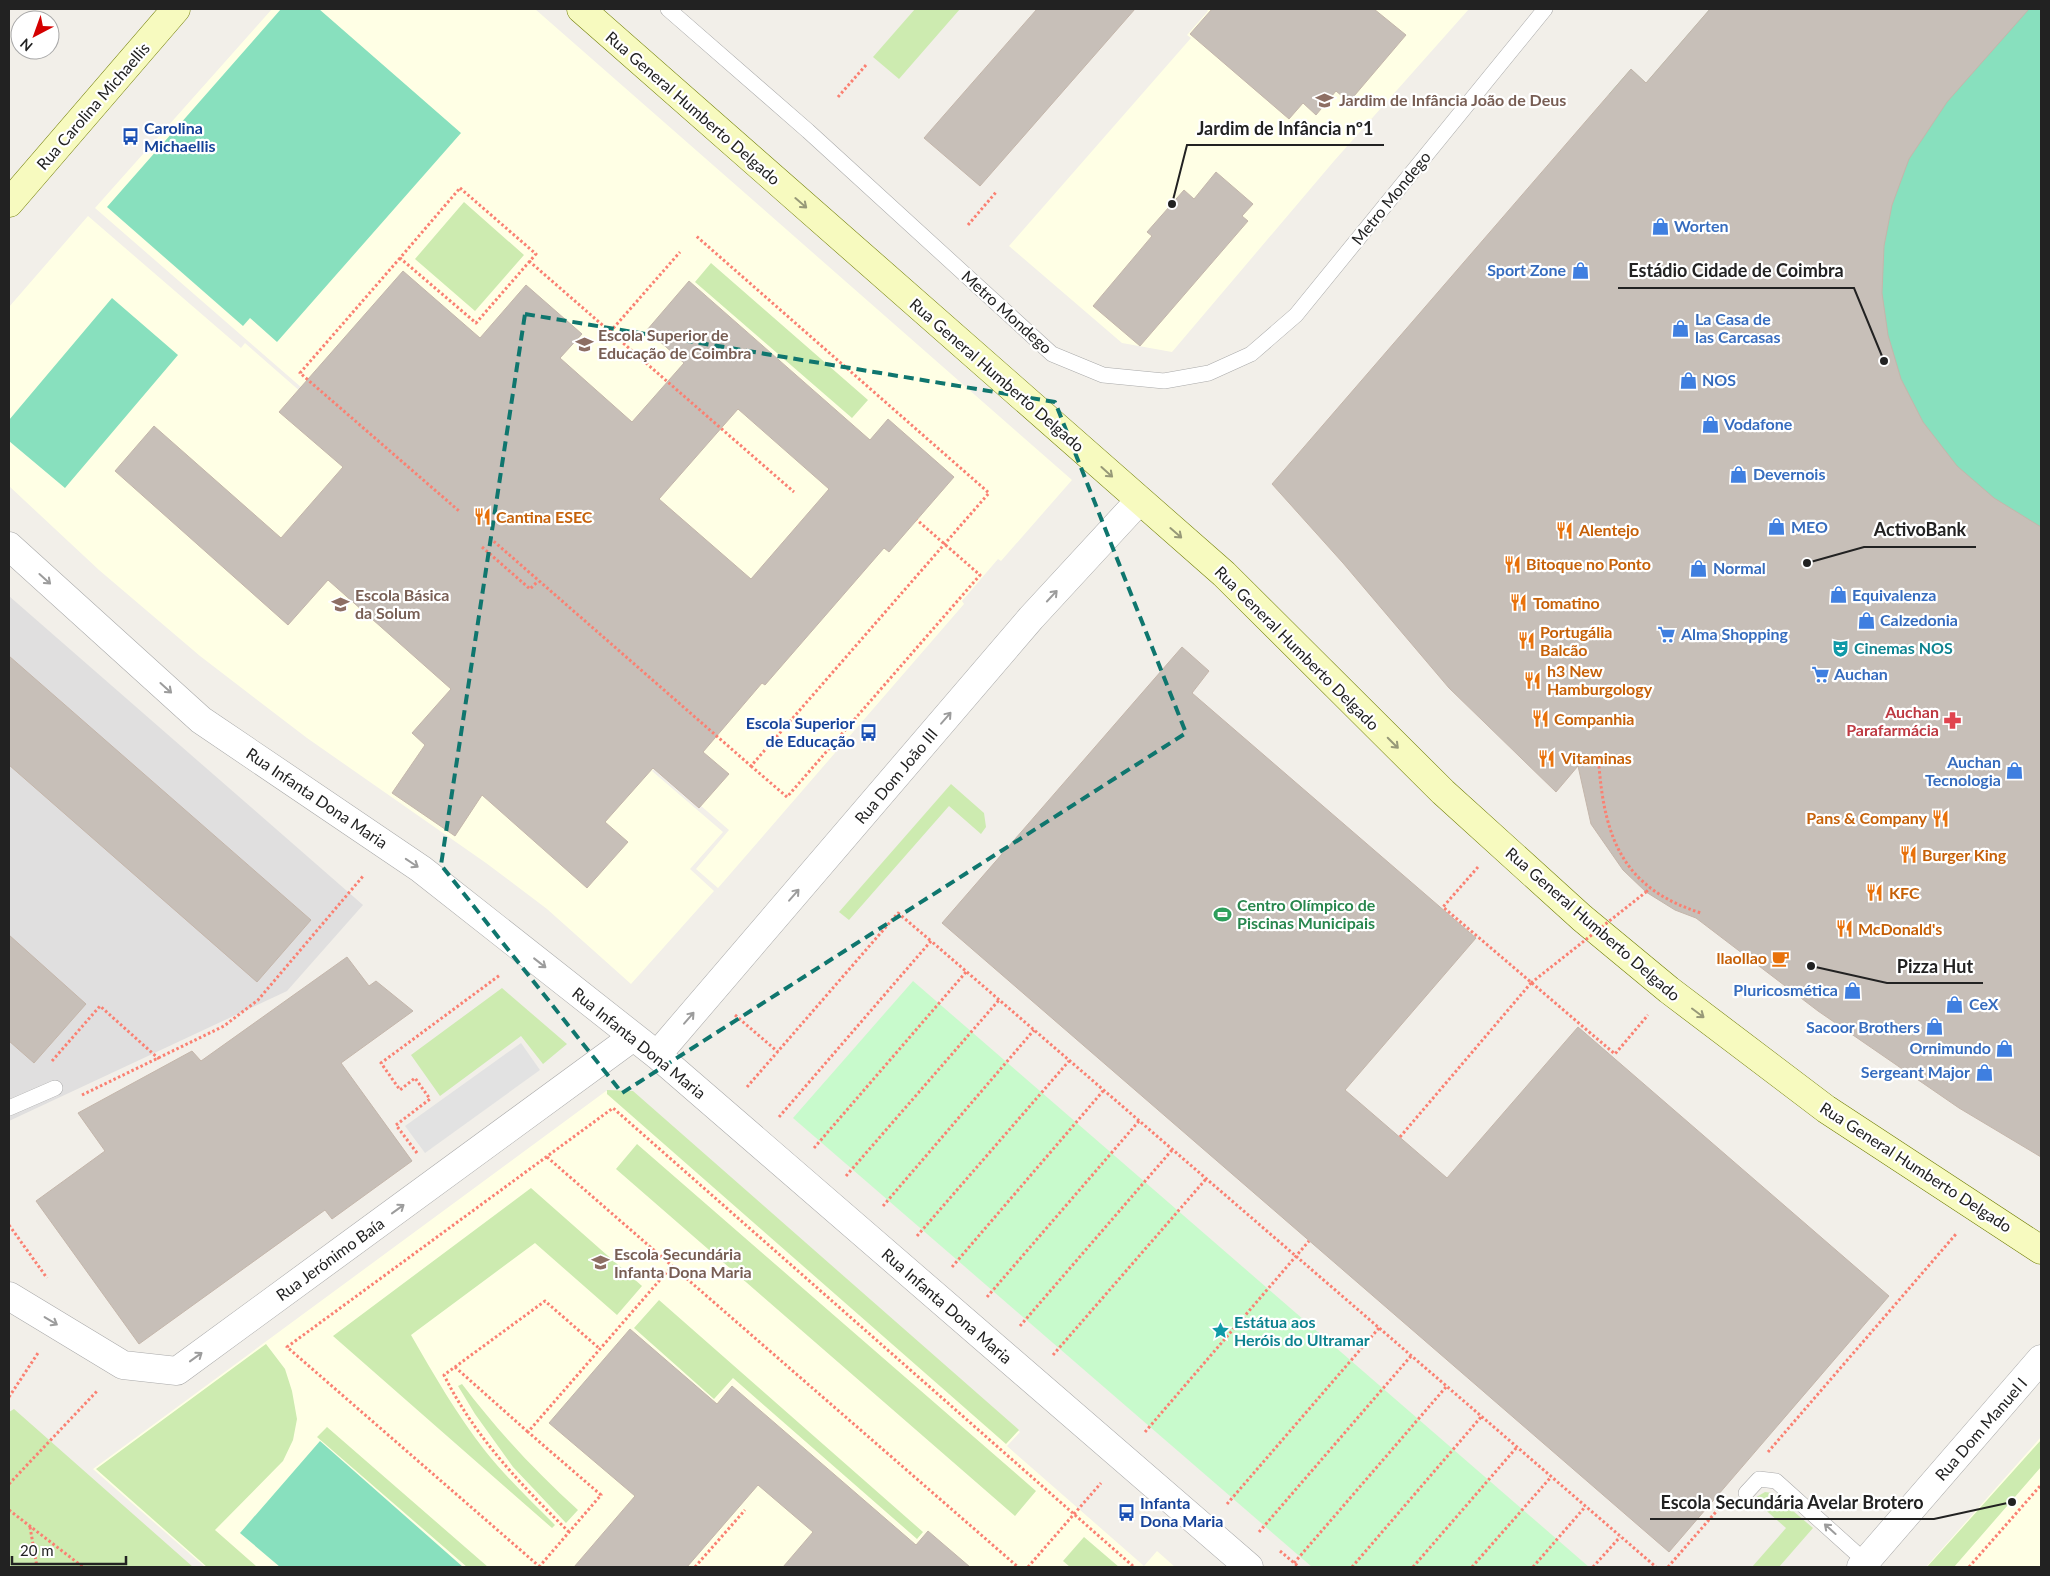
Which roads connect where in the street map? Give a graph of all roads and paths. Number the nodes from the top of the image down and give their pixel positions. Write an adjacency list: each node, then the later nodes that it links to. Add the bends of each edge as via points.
1 (176, 9): 8 (main road, Rua Carolina Michaellis)
2 (580, 9): 16 (main road, Rua General Humberto Delgado, one-way to 16)
3 (668, 9): 4 (lane, Metro Mondego, via 1052,354 1103,375 1164,381 1209,373 1251,354 1296,314)
4 (1545, 9)
5 (866, 65): 6 (path)
6 (838, 97)
7 (997, 191): 9 (path)
8 (9, 203)
9 (968, 225)
10 (696, 234): 20 (path, via 989,492)
11 (680, 252): 14 (path)
12 (400, 258): 13 (path, via 476,323); 13 (path, via 460,188 536,254); 17 (path, via 300,373)
13 (530, 261): 14 (path)
14 (610, 332): 15 (path)
15 (794, 492)
16 (1139, 501): 26 (main road, Rua General Humberto Delgado, one-way to 26, via 1224,574 1443,792); 40 (street, Rua Dom João III, one-way to 16, via 1031,618)
17 (458, 511)
18 (917, 520): 20 (path)
19 (490, 538): 23 (path)
20 (944, 544): 24 (path); 24 (path, via 980,575 903,664 787,797)
21 (9, 546): 38 (street, Rua Infanta Dona Maria, one-way to 38, via 201,720 421,869)
22 (482, 547): 23 (path, via 530,589)
23 (538, 581): 24 (path)
24 (751, 766)
25 (1599, 766): 28 (path, via 1601,797 1614,844 1628,866)
26 (1499, 843): 33 (path, via 1443,907); 34 (main road, Rua General Humberto Delgado)
27 (364, 875): 41 (path, via 258,1000 224,1026)
28 (1650, 888): 29 (path, via 1678,906); 33 (path, bridge)
29 (1701, 913)
30 (931, 942): 31 (path); 39 (path, via 898,913); 50 (path, via 778,1118)
31 (966, 972): 35 (path); 53 (path)
32 (503, 973): 60 (path, via 380,1064 400,1090 415,1078 430,1099 396,1125)
33 (1531, 983): 34 (path, via 1615,1054); 51 (path)
34 (1669, 990): 64 (main road, Rua General Humberto Delgado, one-way to 64, via 1826,1110)
35 (999, 1000): 37 (path); 58 (path)
36 (729, 1009): 39 (path)
37 (1034, 1030): 42 (path); 63 (path)
38 (633, 1037): 40 (street, Rua Infanta Dona Maria); 60 (street, Rua Jerónimo Baía)
39 (778, 1052): 45 (path)
40 (657, 1056): 126 (street, Rua Infanta Dona Maria)
41 (159, 1059): 43 (path, via 100,1006); 47 (path)
42 (1069, 1061): 46 (path); 67 (path)
43 (46, 1068)
44 (55, 1088): 48 (lane)
45 (746, 1089)
46 (1103, 1091): 49 (path); 74 (path)
47 (81, 1096)
48 (9, 1108)
49 (1139, 1122): 54 (path); 78 (path)
50 (786, 1124)
51 (1400, 1137)
52 (807, 1142): 53 (path)
53 (814, 1148): 55 (path)
54 (1172, 1150): 59 (path); 82 (path)
55 (820, 1154)
56 (547, 1157): 73 (path); 109 (path, via 613,1108); 121 (path, via 288,1347)
57 (840, 1171): 58 (path)
58 (846, 1176): 61 (path)
59 (1206, 1179): 71 (path); 87 (path)
60 (438, 1180): 81 (street, Rua Jerónimo Baía, one-way to 60, via 123,1365 177,1370)
61 (853, 1182)
62 (875, 1201): 63 (path)
63 (882, 1207): 65 (path)
64 (1978, 1209): 70 (main road, Rua General Humberto Delgado); 92 (path)
65 (889, 1213)
66 (910, 1231): 67 (path)
67 (916, 1237): 69 (path)
68 (1309, 1241): 71 (path)
69 (924, 1243)
70 (2041, 1250)
71 (1296, 1257): 83 (path); 98 (path, via 1144,1433)
72 (944, 1261): 74 (path)
73 (672, 1266): 85 (path); 123 (path)
74 (951, 1267): 75 (path)
75 (958, 1273)
76 (980, 1292): 78 (path)
77 (9, 1296): 81 (street, Rua Jerónimo Baía, one-way to 81)
78 (986, 1298): 79 (path)
79 (993, 1303)
80 (1013, 1321): 82 (path)
81 (56, 1324): 95 (path)
82 (1020, 1326): 84 (path)
83 (1378, 1328): 88 (path); 108 (path, via 1226,1504)
84 (1026, 1332)
85 (600, 1349): 91 (path, via 545,1301); 97 (path)
86 (1046, 1350): 87 (path)
87 (1053, 1355): 90 (path)
88 (1411, 1356): 94 (path); 113 (path)
89 (2041, 1359): 118 (street, Rua Dom Manuel I)
90 (1060, 1361)
91 (455, 1366): 97 (path); 112 (path, via 444,1375 479,1433 509,1470)
92 (1834, 1375)
93 (101, 1387): 101 (path)
94 (1446, 1387): 96 (path); 117 (path)
95 (9, 1396)
96 (1481, 1417): 99 (path); 128 (path)
97 (528, 1432): 112 (path, via 601,1495)
98 (1151, 1440)
99 (1517, 1447): 100 (path); 129 (path)
100 (1551, 1477): 105 (path); 130 (path)
101 (9, 1484)
102 (2041, 1485): 134 (path)
103 (1746, 1493): 118 (lane, one-way to 103, via 1776,1480 1758,1479)
104 (1080, 1506): 109 (path)
105 (1586, 1507): 114 (path); 131 (path)
106 (9, 1510): 110 (path)
107 (746, 1510): 122 (path)
108 (1233, 1510)
109 (1074, 1514): 124 (path); 125 (path)
110 (30, 1527): 119 (path); 120 (path)
111 (1252, 1527): 113 (path)
112 (569, 1532): 121 (path)
113 (1259, 1532): 115 (path)
114 (1620, 1537): 132 (path); 133 (path)
115 (1266, 1539)
116 (1273, 1545): 117 (path)
117 (1294, 1563): 127 (path)
118 (1864, 1564)
119 (37, 1567)
120 (83, 1567)
121 (539, 1567)
122 (695, 1567)
123 (1018, 1567)
124 (1028, 1567)
125 (1134, 1567)
126 (1249, 1567)
127 (1299, 1567)
128 (1352, 1567)
129 (1413, 1567)
130 (1472, 1567)
131 (1534, 1567)
132 (1593, 1567)
133 (1654, 1567)
134 (1969, 1567)

